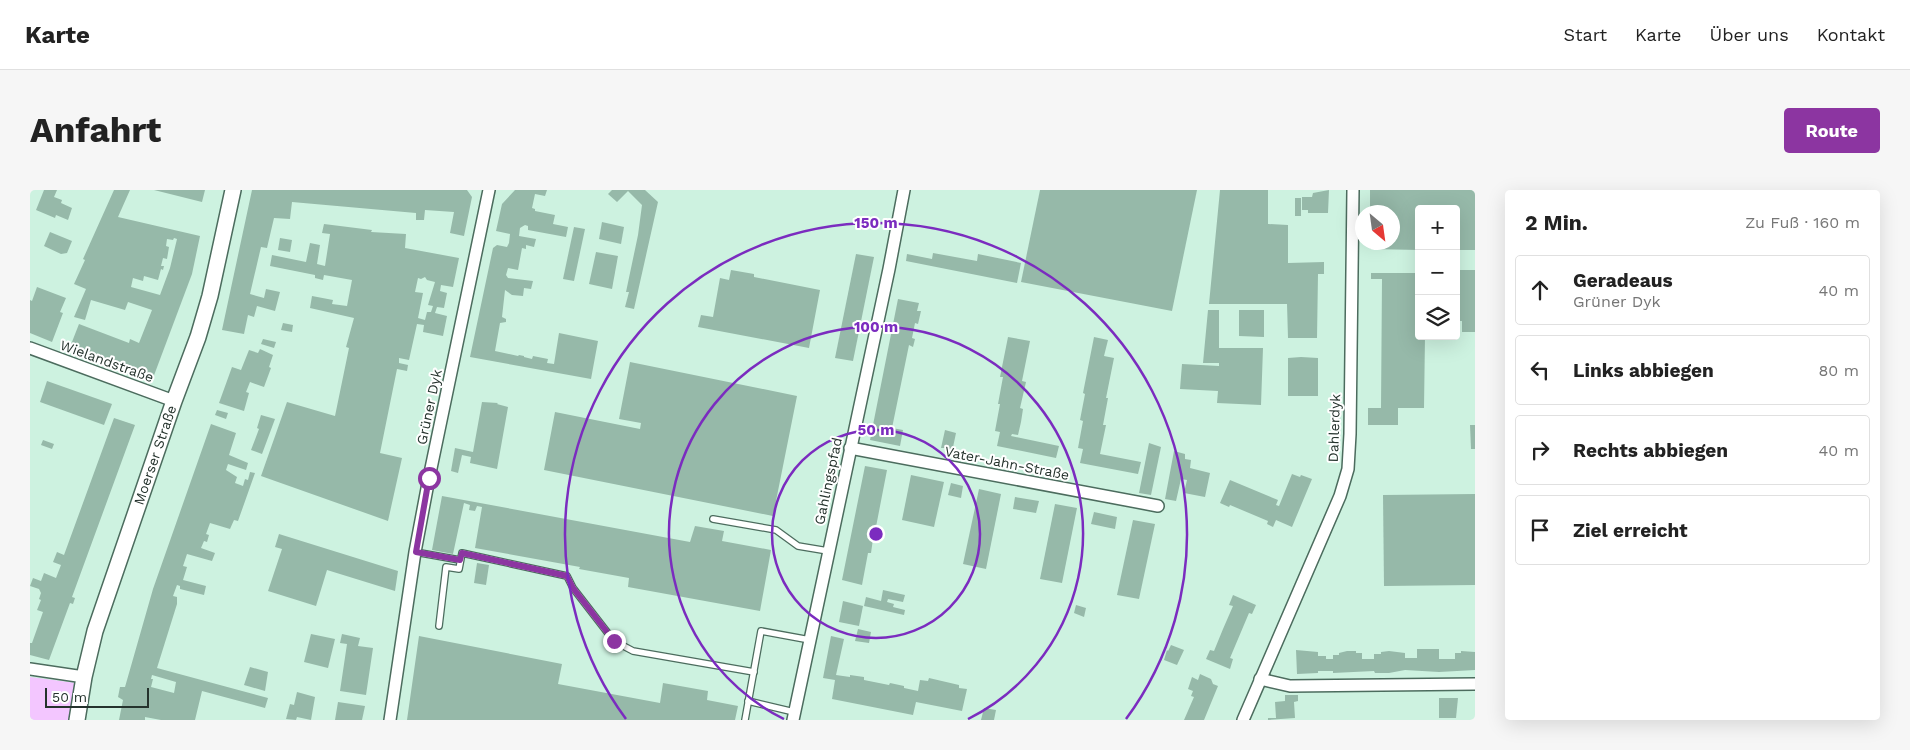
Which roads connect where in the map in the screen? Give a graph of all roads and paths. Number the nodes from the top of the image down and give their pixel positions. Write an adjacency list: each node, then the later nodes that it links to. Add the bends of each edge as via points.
1 (233, 190): 6 (main road, Moerser Straße, via 210,296)
2 (489, 190): 11 (street, Grüner Dyk)
3 (904, 190): 7 (street, Gahlingspfad)
4 (1353, 190): 18 (street, Dahlerdyk, via 1348,469 1340,496)
5 (30, 348): 6 (street, Wielandstraße)
6 (174, 401): 17 (main road, Moerser Straße, via 100,614)
7 (850, 448): 8 (street, Vater-Jahn-Straße); 10 (street, Gahlingspfad)
8 (1158, 506)
9 (713, 519): 10 (lane, via 776,530 798,546)
10 (828, 551): 14 (street, Gahlingspfad)
11 (416, 552): 12 (lane); 23 (street, Grüner Dyk)
12 (460, 560): 13 (lane, via 459,569 446,567); 16 (lane, via 462,553 567,576 614,641 632,651)
13 (439, 626)
14 (810, 640): 16 (lane, via 761,631); 21 (street, Gahlingspfad)
15 (30, 669): 17 (street)
16 (754, 672): 20 (lane)
17 (84, 677): 22 (main road, Moerser Straße)
18 (1260, 680): 19 (street, via 1290,686); 25 (street, Dahlerdyk)
19 (1475, 684)
20 (748, 701): 21 (lane); 24 (lane)
21 (794, 716)
22 (77, 720)
23 (390, 720)
24 (745, 720)
25 (1243, 720)

